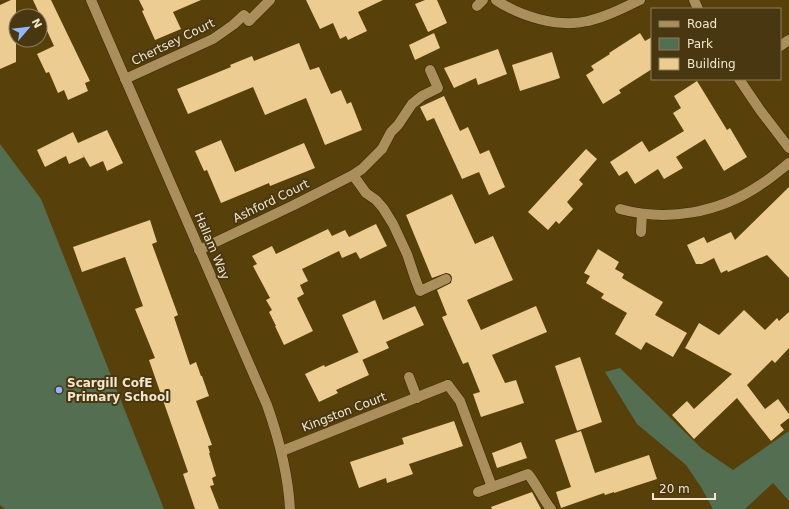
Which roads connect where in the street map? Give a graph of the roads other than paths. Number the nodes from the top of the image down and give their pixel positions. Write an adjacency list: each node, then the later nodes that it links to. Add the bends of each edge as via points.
1 (91, 0): 6 (street, Hallam Way)
2 (270, 0): 6 (street, Chertsey Court, via 249,21 244,15 213,39)
3 (496, 0): 4 (street, via 532,17 573,23 599,18)
4 (640, 0)
5 (430, 70): 10 (street, Ashford Court, via 438,88 412,104 382,149 362,169)
6 (125, 79): 14 (street, Hallam Way)
7 (740, 80): 8 (street)
8 (789, 148)
9 (789, 163): 12 (street, via 750,191 715,208 677,214)
10 (353, 174): 14 (street, Ashford Court); 15 (street, via 366,193 383,208 393,224 420,291)
11 (620, 209): 12 (street)
12 (642, 214): 13 (street)
13 (641, 232)
14 (199, 250): 18 (street, Hallam Way, via 267,405)
15 (446, 279)
16 (409, 377): 17 (street)
17 (416, 398): 18 (street, Kingston Court); 19 (street, Kingston Court, via 448,385 460,401)
18 (282, 450): 21 (street, Hallam Way)
19 (492, 487): 20 (street); 22 (street, via 528,474)
20 (478, 492)
21 (290, 509)
22 (551, 509)

